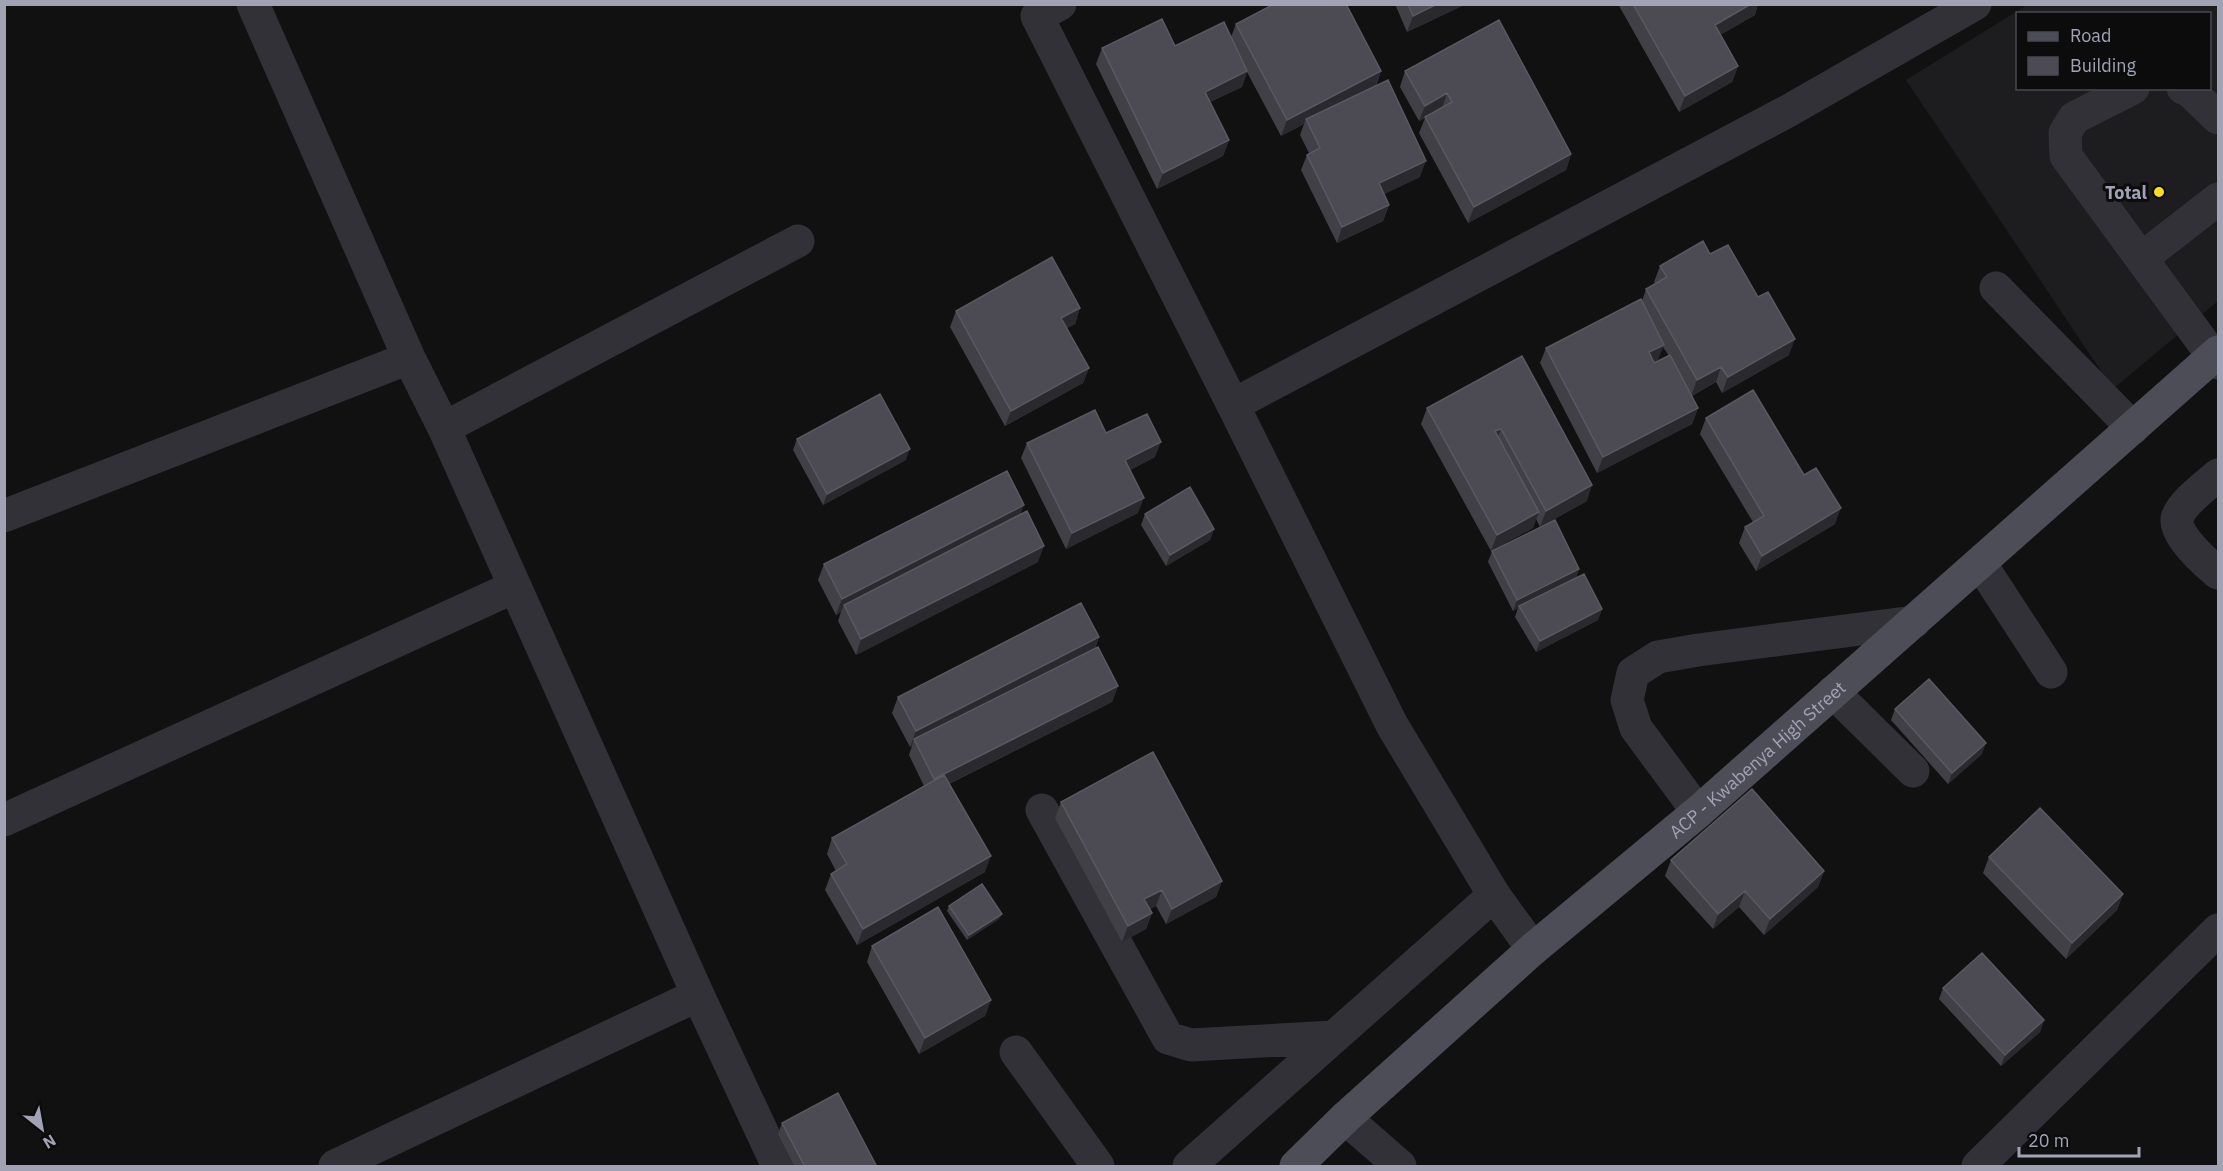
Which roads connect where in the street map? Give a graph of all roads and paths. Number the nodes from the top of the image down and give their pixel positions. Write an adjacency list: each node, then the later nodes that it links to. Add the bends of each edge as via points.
1 (253, 4): 12 (street)
2 (1975, 4): 13 (street, via 1788,111)
3 (1042, 8): 13 (street)
4 (2129, 90): 9 (street, via 2074,118 2064,133 2066,156)
5 (2188, 90): 6 (street)
6 (2218, 118)
7 (2218, 199): 9 (street)
8 (798, 241): 14 (street)
9 (2142, 258): 11 (street)
10 (1996, 288): 15 (street)
11 (2217, 357): 15 (main road, ACP - Kwabenya High Street)
12 (409, 358): 14 (street); 17 (street)
13 (1233, 405): 28 (street, via 1392,725)
14 (444, 428): 20 (street)
15 (2133, 428): 18 (main road, ACP - Kwabenya High Street)
16 (2218, 475): 19 (street, via 2187,503 2177,519 2180,534)
17 (4, 516)
18 (1980, 563): 21 (main road, ACP - Kwabenya High Street); 22 (street)
19 (2218, 573)
20 (514, 587): 27 (street); 31 (street)
21 (1914, 622): 23 (main road, ACP - Kwabenya High Street); 26 (street, via 1688,651 1658,657 1633,673 1627,700 1636,728)
22 (2051, 672)
23 (1833, 692): 24 (street); 26 (main road, ACP - Kwabenya High Street)
24 (1913, 771)
25 (1042, 810): 32 (street, via 1168,1038 1191,1045)
26 (1698, 812): 30 (main road, ACP - Kwabenya High Street)
27 (4, 820)
28 (1494, 895): 30 (street); 32 (street)
29 (2218, 930): 41 (street)
30 (1533, 949): 34 (main road, ACP - Kwabenya High Street)
31 (698, 995): 35 (street); 36 (street)
32 (1334, 1037): 38 (street)
33 (1016, 1052): 37 (street)
34 (1345, 1118): 39 (main road, ACP - Kwabenya High Street); 40 (street)
35 (335, 1167)
36 (778, 1167)
37 (1098, 1167)
38 (1189, 1167)
39 (1296, 1167)
40 (1400, 1167)
41 (1978, 1167)

